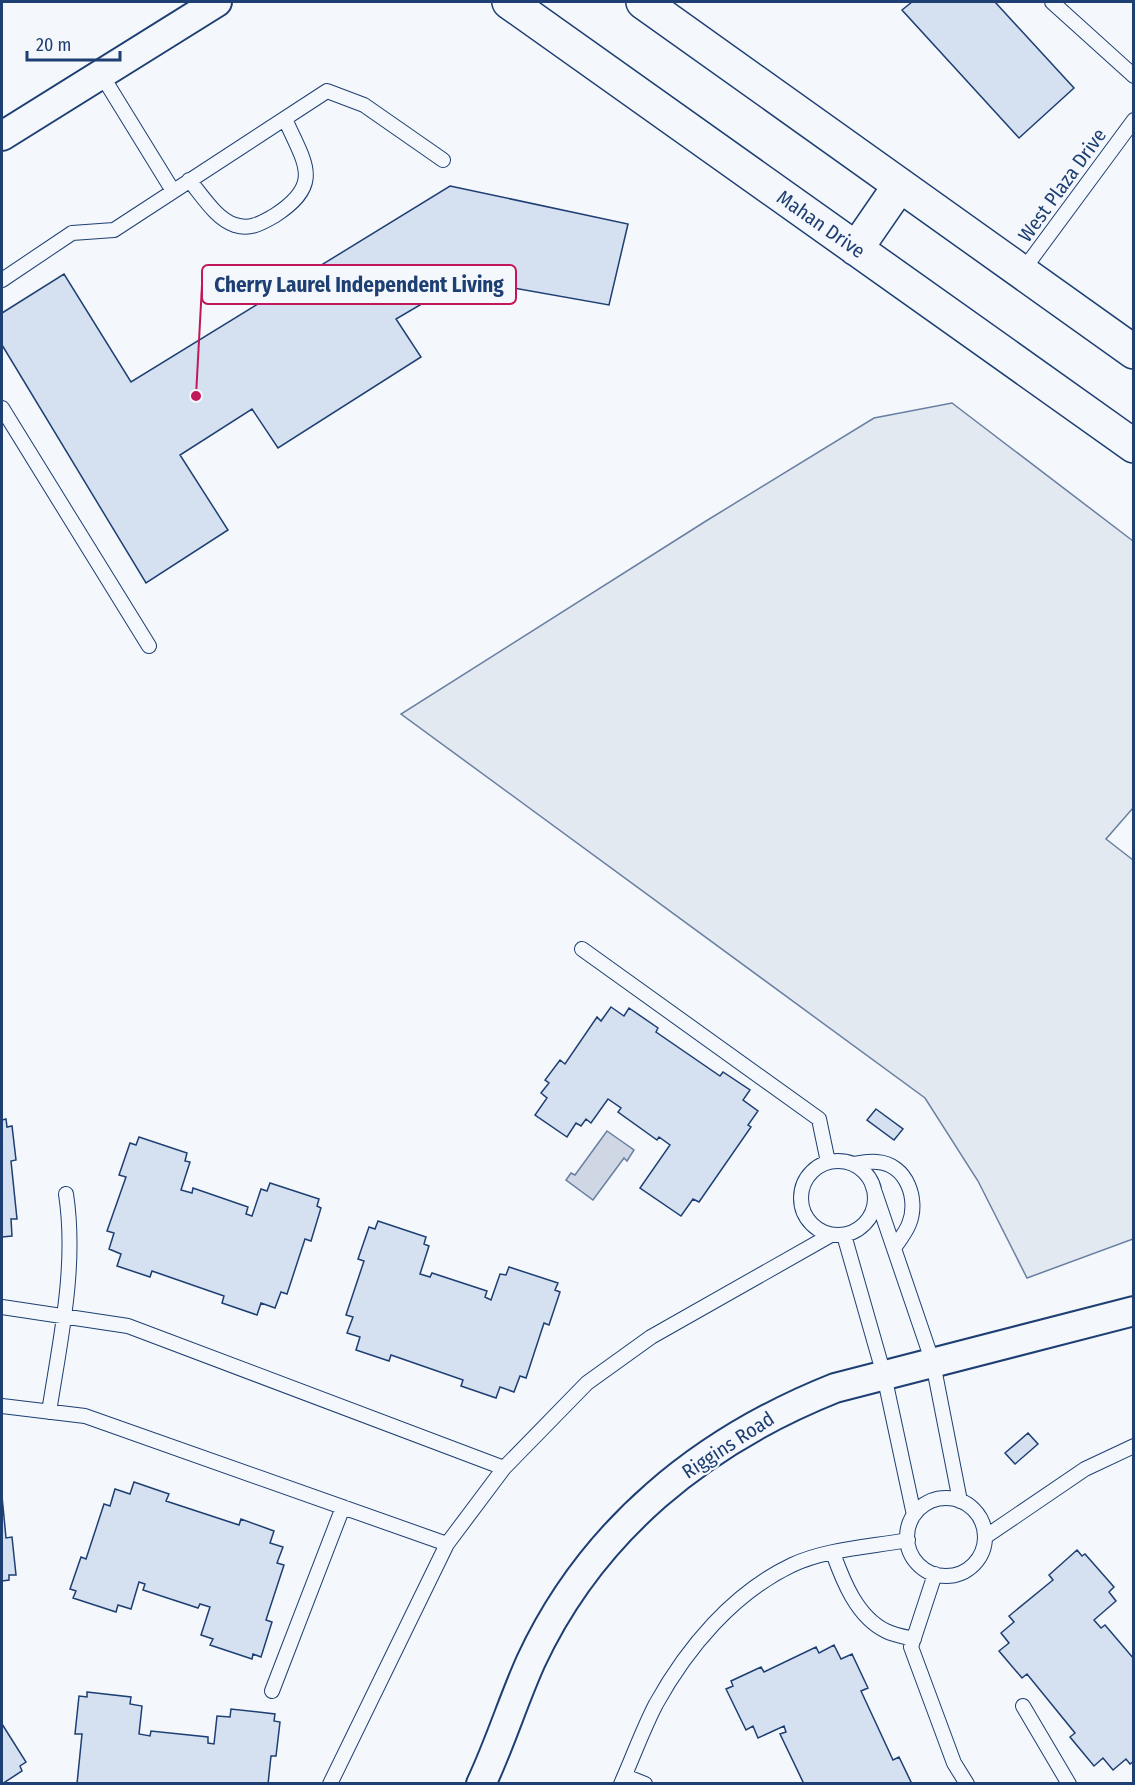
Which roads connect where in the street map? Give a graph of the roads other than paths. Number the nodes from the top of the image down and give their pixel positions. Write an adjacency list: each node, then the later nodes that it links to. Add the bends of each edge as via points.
1 (217, 2): 5 (street)
2 (509, 2): 14 (main road, Mahan Drive)
3 (643, 2): 12 (main road)
4 (1052, 2): 6 (lane)
5 (101, 74): 9 (street); 13 (lane)
6 (1134, 76)
7 (285, 119): 10 (lane, via 327,91 364,105); 11 (lane); 11 (lane, via 304,161 303,192 295,202 256,227 235,225 217,214)
8 (1134, 120): 15 (lane, West Plaza Drive)
9 (2, 136)
10 (443, 160)
11 (189, 180): 13 (lane)
12 (900, 186): 14 (main road); 15 (main road)
13 (173, 191): 16 (lane, via 114,230 72,233)
14 (856, 249): 19 (main road, Mahan Drive)
15 (1021, 273): 17 (main road)
16 (2, 280)
17 (1134, 352)
18 (2, 408): 20 (lane)
19 (1134, 446)
20 (149, 646)
21 (582, 949): 22 (lane, via 819,1119)
22 (828, 1162): 23 (lane); 26 (lane, via 806,1177 800,1202 809,1223 819,1231)
23 (854, 1164): 24 (lane); 27 (lane, via 879,1161 901,1173 910,1189 914,1204 909,1226)
24 (872, 1184): 26 (lane, via 874,1209 868,1221 858,1230); 27 (lane)
25 (66, 1194): 30 (lane, via 71,1227)
26 (838, 1235): 32 (lane); 36 (lane, via 651,1337 587,1383)
27 (894, 1248): 31 (lane)
28 (2, 1307): 30 (lane)
29 (1134, 1311): 31 (street, Riggins Road)
30 (64, 1316): 34 (lane); 36 (lane, via 128,1326)
31 (933, 1363): 32 (street, Riggins Road); 37 (lane)
32 (884, 1375): 39 (lane); 50 (street, Riggins Road, via 835,1388 731,1437 646,1503 595,1558 548,1629)
33 (2, 1406): 34 (lane)
34 (49, 1412): 38 (lane, via 85,1416)
35 (1134, 1446): 40 (lane, via 1085,1469)
36 (504, 1468): 42 (lane)
37 (960, 1501): 39 (lane, via 934,1500); 40 (lane, via 972,1508 983,1524)
38 (343, 1506): 42 (lane); 46 (lane)
39 (914, 1515): 41 (lane, via 908,1527)
40 (985, 1537): 44 (lane, via 983,1550 966,1571 955,1576)
41 (908, 1540): 43 (lane); 44 (lane, via 917,1563)
42 (447, 1544): 49 (lane)
43 (833, 1553): 45 (lane, via 845,1588 859,1607 884,1631); 48 (lane, via 792,1565 762,1582 692,1648 656,1704)
44 (934, 1574): 45 (lane)
45 (914, 1639): 52 (lane, via 911,1647 954,1763)
46 (272, 1691)
47 (1023, 1706): 53 (lane)
48 (623, 1780): 51 (lane)
49 (330, 1784)
50 (481, 1784)
51 (645, 1784)
52 (967, 1784)
53 (1069, 1784)

